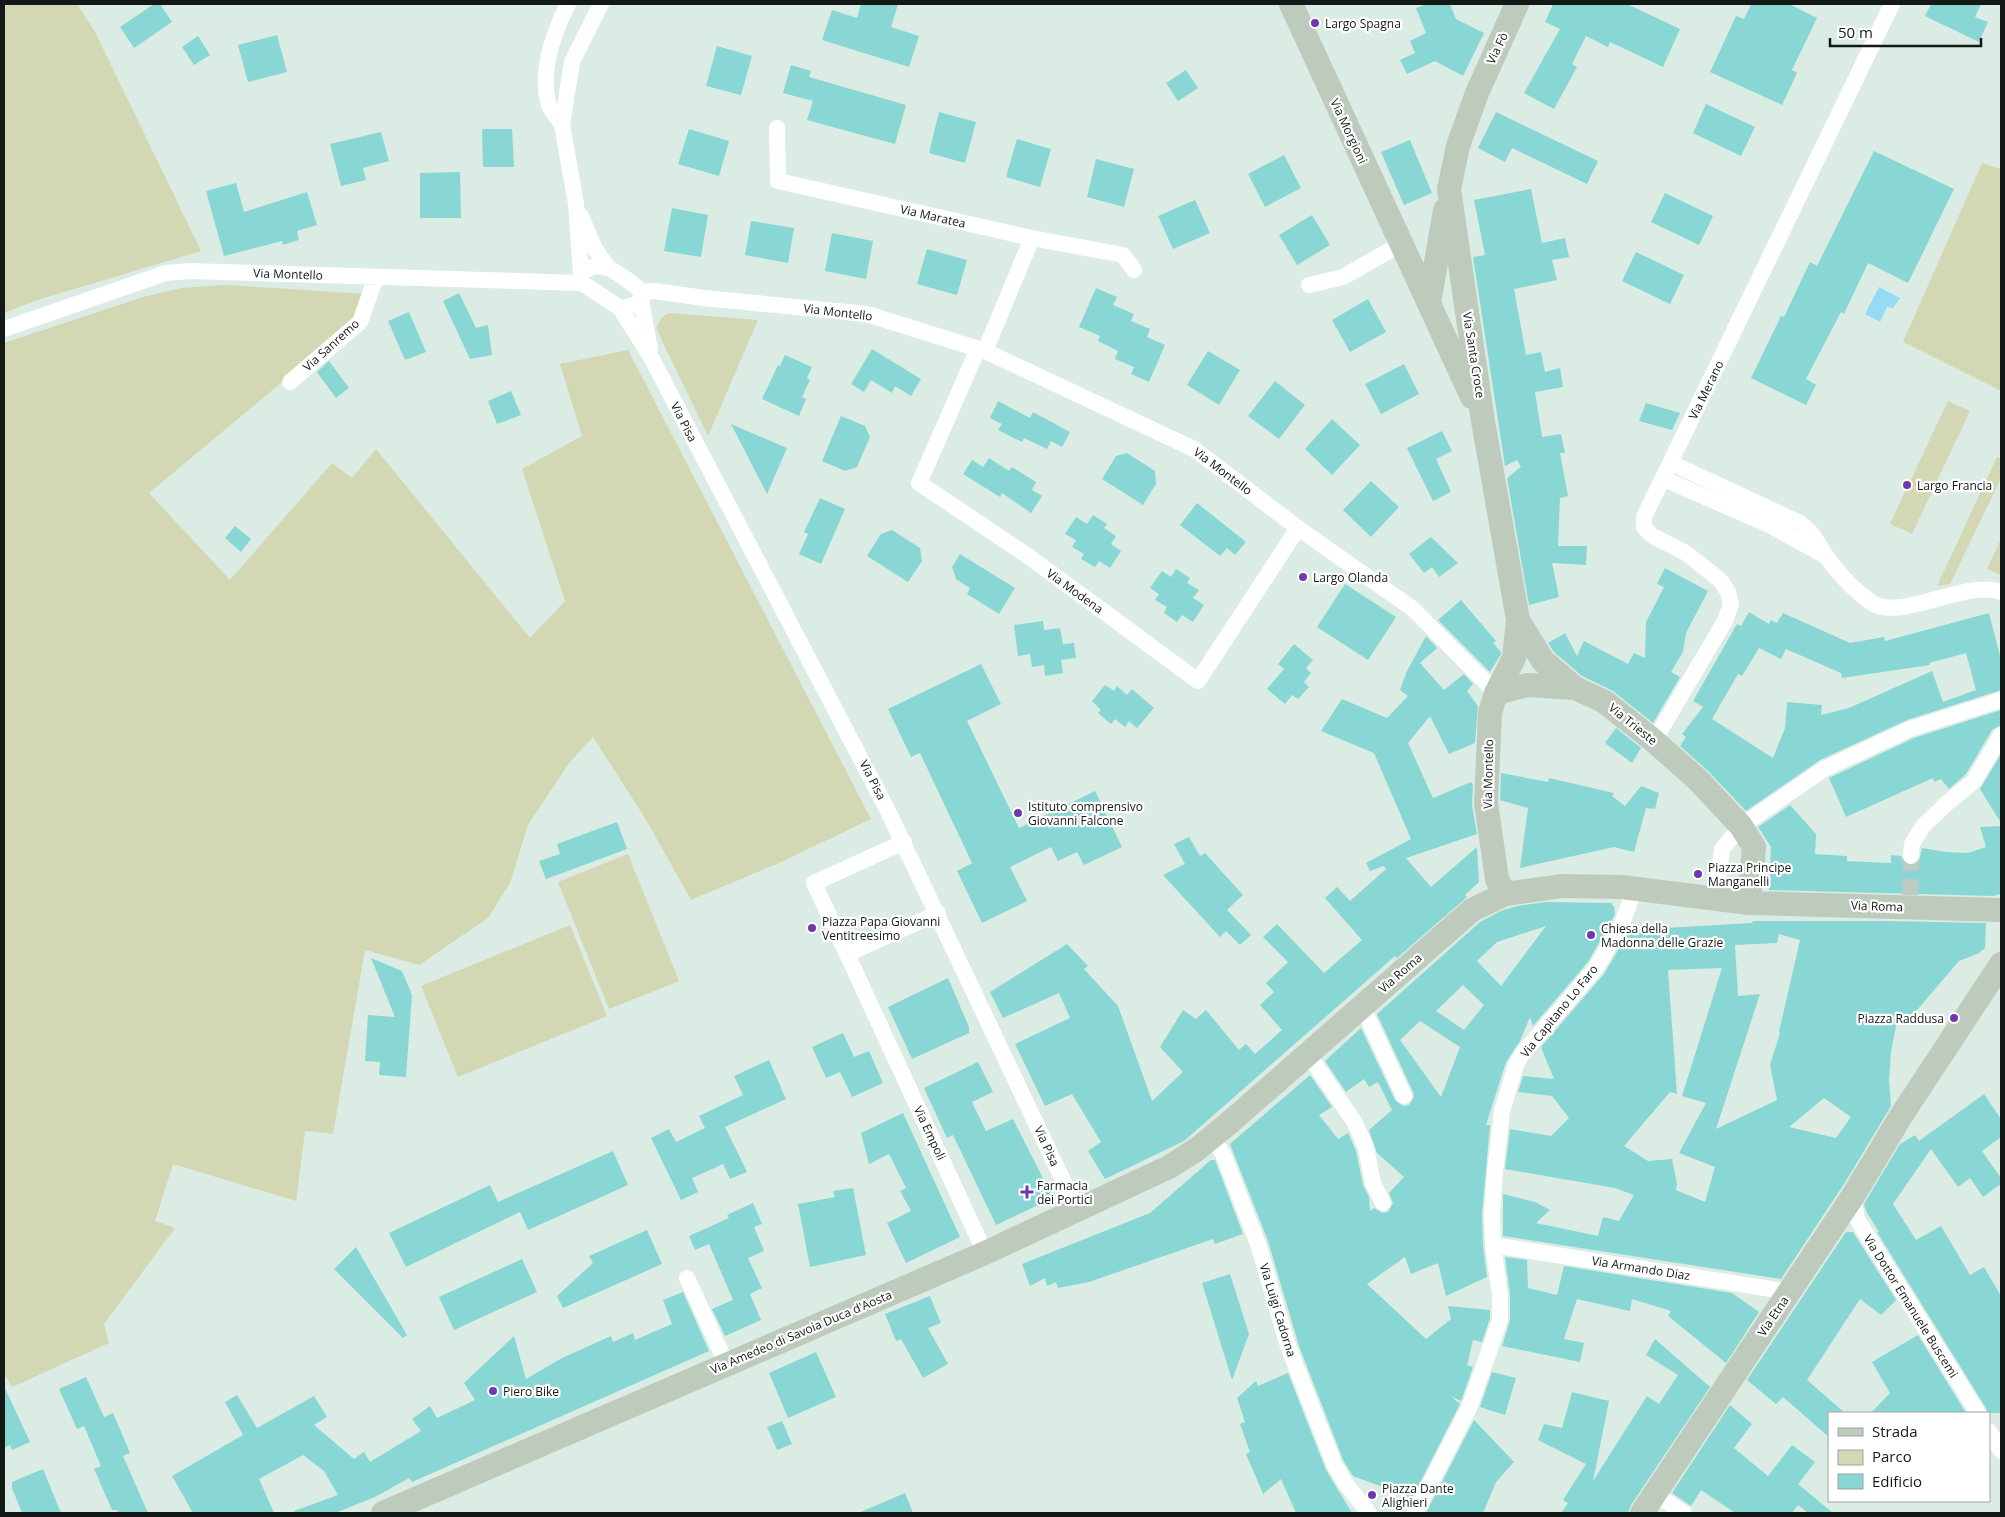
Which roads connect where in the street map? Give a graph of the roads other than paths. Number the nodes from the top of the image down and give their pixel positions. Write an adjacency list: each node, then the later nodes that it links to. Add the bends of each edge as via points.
1 (568, 4): 7 (street, via 546,65 548,103)
2 (601, 4): 7 (street, via 572,62)
3 (1291, 4): 13 (street, Via Morgioni)
4 (1517, 4): 6 (street, Via Fò)
5 (1892, 4): 28 (street, Via Merano)
6 (1477, 93): 9 (street, Via Santa Croce, via 1458,146)
7 (562, 125): 10 (street)
8 (777, 128): 11 (street, Via Maratea, via 778,181)
9 (1449, 188): 12 (street); 22 (street, Via Santa Croce)
10 (576, 204): 14 (street, via 595,249); 17 (street)
11 (1032, 238): 15 (street, Via Maratea, via 1122,255); 24 (street)
12 (1439, 246): 13 (street); 21 (street)
13 (1405, 251): 18 (street, via 1343,277); 21 (street, Via Morgioni)
14 (608, 266): 17 (street, via 591,267); 19 (street)
15 (1134, 270)
16 (376, 277): 17 (street, Via Montello); 23 (street, Via Montello, via 166,273); 26 (street, Via Sanremo, via 360,322)
17 (582, 278): 20 (street)
18 (1309, 285)
19 (642, 297): 20 (street, via 632,306); 24 (street, Via Montello, via 654,291 867,314); 25 (street, Via Pisa)
20 (620, 308): 25 (street, Via Pisa)
21 (1434, 313): 22 (street); 27 (street, Via Morgioni)
22 (1467, 314): 27 (street, Via Santa Croce)
23 (4, 329)
24 (982, 350): 30 (street, Via Montello, via 1194,449); 30 (street, Via Modena, via 919,483 1028,556 1198,681)
25 (652, 359): 40 (street, Via Pisa)
26 (290, 382)
27 (1484, 421): 33 (street, Via Santa Croce)
28 (1671, 463): 29 (street, Via Merano); 31 (street, via 1800,523 1812,532)
29 (1664, 479): 31 (street, via 1769,525); 38 (street, Via Merano, via 1644,517 1644,527 1651,535 1686,553 1720,580 1731,604 1725,621)
30 (1298, 528): 35 (street, Via Montello, via 1413,609)
31 (1826, 555): 32 (street, via 1851,587 1876,606 1897,608 1984,589)
32 (2001, 592)
33 (1518, 620): 34 (street, via 1543,661); 35 (street, via 1514,658)
34 (1575, 688): 35 (street, Via Trieste, via 1528,685); 38 (street, Via Trieste, via 1605,702)
35 (1496, 693): 43 (street, Via Montello, via 1490,713 1486,803 1497,879)
36 (2001, 700): 39 (street, via 1910,729 1824,769)
37 (2001, 735): 41 (street, via 1974,781 1923,826 1912,844)
38 (1654, 741): 39 (street, Via Trieste, via 1698,780)
39 (1741, 826): 44 (street, via 1722,848); 45 (street, Via Trieste, via 1754,848)
40 (904, 842): 47 (street, Via Pisa); 48 (street, Via Empoli, via 814,883)
41 (1911, 856)
42 (1628, 888): 43 (street, Via Roma, via 1562,886); 44 (street, Via Roma); 57 (street, Via Capitano Lo Faro, via 1621,926 1596,968 1516,1065 1502,1111 1492,1214)
43 (1505, 894): 50 (street, Via Roma, via 1472,910)
44 (1716, 899): 45 (street, Via Roma)
45 (1758, 902): 46 (street, Via Roma, via 1910,901)
46 (1994, 910)
47 (938, 913): 48 (street); 56 (street, Via Pisa)
48 (847, 954): 58 (street, Via Empoli)
49 (2001, 964): 54 (street, Via Etna, via 1901,1116)
50 (1362, 1006): 51 (street, Via Roma); 52 (street)
51 (1308, 1054): 53 (street, Via Roma); 55 (street, via 1355,1123 1366,1148 1373,1183)
52 (1404, 1096)
53 (1212, 1137): 56 (street, Via Amedeo di Savoia Duca d'Aosta, via 1169,1167); 68 (street, Via Luigi Cadorna, via 1223,1154 1258,1244 1288,1346 1335,1466)
54 (1853, 1196): 60 (street, Via Etna); 62 (street, Via Dottor Emanuele Buscemi, via 1857,1219)
55 (1383, 1203)
56 (1077, 1210): 58 (street, Via Amedeo di Savoia Duca d'Aosta)
57 (1493, 1245): 60 (street, Via Armando Diaz); 66 (street, Via Capitano Lo Faro, via 1500,1320 1468,1408)
58 (985, 1253): 61 (street, Via Amedeo di Savoia Duca d'Aosta)
59 (687, 1278): 61 (street)
60 (1790, 1292): 65 (street, Via Etna)
61 (727, 1365): 67 (street, Via Amedeo di Savoia Duca d'Aosta)
62 (1977, 1412)
63 (1990, 1433): 64 (street)
64 (2001, 1451)
65 (1655, 1494): 69 (street, Via Etna); 70 (street)
66 (1418, 1507)
67 (383, 1513)
68 (1369, 1513)
69 (1642, 1513)
70 (1684, 1513)

